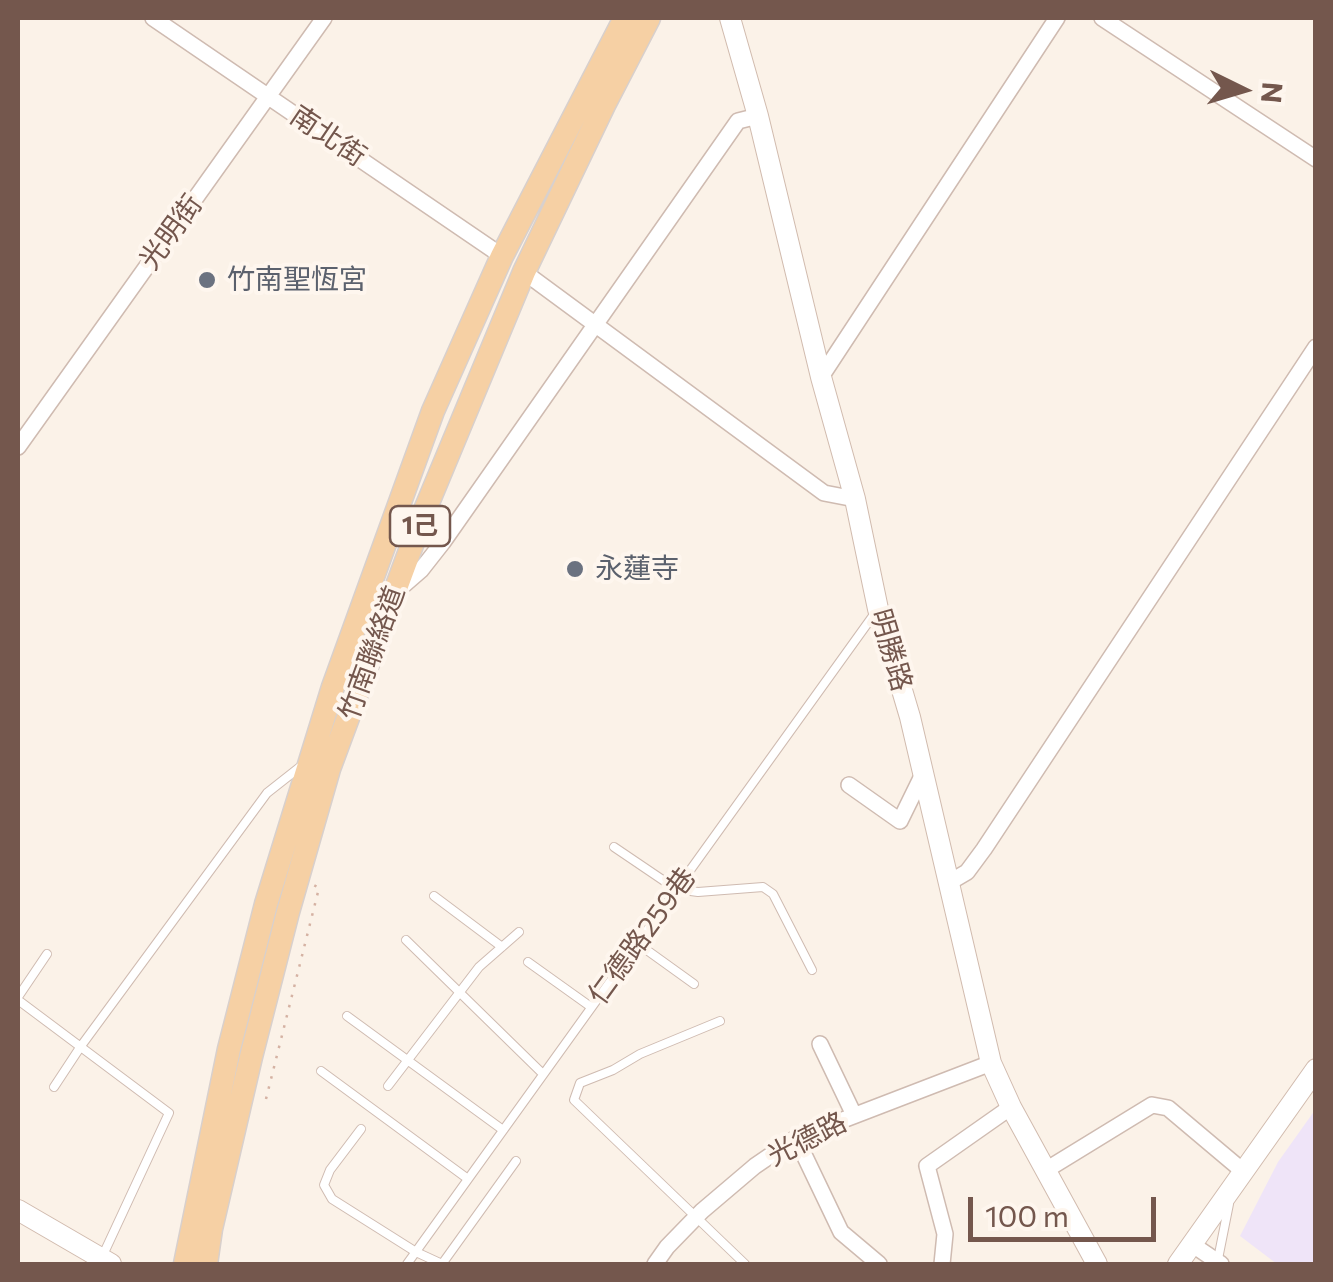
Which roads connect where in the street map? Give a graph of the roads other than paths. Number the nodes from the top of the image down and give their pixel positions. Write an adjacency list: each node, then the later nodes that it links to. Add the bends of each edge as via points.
1 (153, 18): 8 (street, 南北街)
2 (324, 18): 8 (street, 光明街)
3 (625, 18): 11 (main road, 竹南聯絡道 / 1己)
4 (649, 18): 12 (main road, 竹南聯絡道 / 1己)
5 (730, 18): 9 (street, 明勝路)
6 (1057, 18): 15 (street)
7 (1102, 18): 10 (street)
8 (268, 96): 11 (street, 南北街); 16 (street, 光明街)
9 (758, 116): 13 (street, via 738,120); 15 (street, 明勝路)
10 (1316, 159)
11 (502, 256): 22 (main road, 竹南聯絡道 / 1己, via 433,411 333,687)
12 (524, 272): 13 (street); 18 (main road, 竹南聯絡道 / 1己)
13 (596, 324): 17 (street, via 824,493); 19 (street)
14 (1316, 348): 26 (street, via 984,849 968,872)
15 (821, 377): 17 (street, 明勝路)
16 (18, 447)
17 (855, 499): 21 (street, 明勝路)
18 (426, 510): 19 (street, via 434,530); 20 (main road, 竹南聯絡道 / 1己)
19 (454, 526): 20 (street, via 421,570)
20 (394, 592): 22 (main road, 竹南聯絡道 / 1己)
21 (878, 609): 23 (street, 明勝路); 27 (lane, 仁德路259巷)
22 (319, 764): 43 (lane, via 266,794); 44 (main road, 竹南聯絡道 / 1己, via 299,874); 44 (main road, 竹南聯絡道 / 1己, via 266,904)
23 (924, 772): 24 (street, via 900,821); 26 (street, 明勝路)
24 (848, 785)
25 (614, 847): 27 (lane)
26 (950, 882): 46 (street, 明勝路)
27 (676, 889): 31 (lane, 仁德路259巷); 35 (lane, via 763,887)
28 (434, 896): 32 (lane)
29 (519, 932): 32 (lane)
30 (406, 940): 37 (lane)
31 (637, 944): 36 (lane); 39 (lane, 仁德路259巷)
32 (502, 947): 37 (lane)
33 (47, 954): 38 (lane)
34 (528, 962): 39 (lane)
35 (812, 970)
36 (694, 984)
37 (460, 992): 45 (lane); 49 (lane)
38 (18, 999): 43 (lane)
39 (591, 1007): 49 (lane, 仁德路259巷)
40 (347, 1016): 45 (lane)
41 (720, 1021): 63 (lane, via 580,1083 574,1100)
42 (820, 1044): 53 (street)
43 (81, 1046): 51 (lane); 66 (lane, via 169,1113)
44 (240, 1053): 67 (main road, 竹南聯絡道 / 1己); 68 (main road, 竹南聯絡道 / 1己)
45 (408, 1060): 50 (lane); 55 (lane)
46 (991, 1064): 52 (street, 明勝路); 53 (street, 光德路)
47 (1316, 1068): 59 (street)
48 (320, 1071): 60 (lane)
49 (543, 1074): 55 (lane, 仁德路259巷)
50 (388, 1086)
51 (54, 1087)
52 (1011, 1107): 58 (street, 明勝路); 73 (street, via 927,1166 946,1234)
53 (854, 1115): 56 (street, 光德路)
54 (360, 1129): 65 (lane, via 324,1185 332,1199)
55 (503, 1130): 60 (lane, 仁德路259巷)
56 (796, 1138): 63 (street, 光德路); 72 (street, via 841,1232)
57 (516, 1160): 65 (lane, via 442,1264)
58 (1046, 1170): 59 (street, via 1152,1105 1168,1108); 74 (street, 明勝路)
59 (1244, 1172): 61 (street)
60 (468, 1179): 65 (lane, 仁德路259巷)
61 (1232, 1190): 64 (street); 76 (lane)
62 (18, 1210): 66 (street)
63 (697, 1216): 70 (street, 光德路); 71 (lane)
64 (1193, 1245): 75 (street); 76 (street)
65 (416, 1252): 69 (lane, 仁德路259巷)
66 (106, 1262)
67 (185, 1264)
68 (206, 1264)
69 (407, 1264)
70 (655, 1264)
71 (745, 1264)
72 (880, 1264)
73 (942, 1264)
74 (1098, 1264)
75 (1178, 1264)
76 (1219, 1264)

